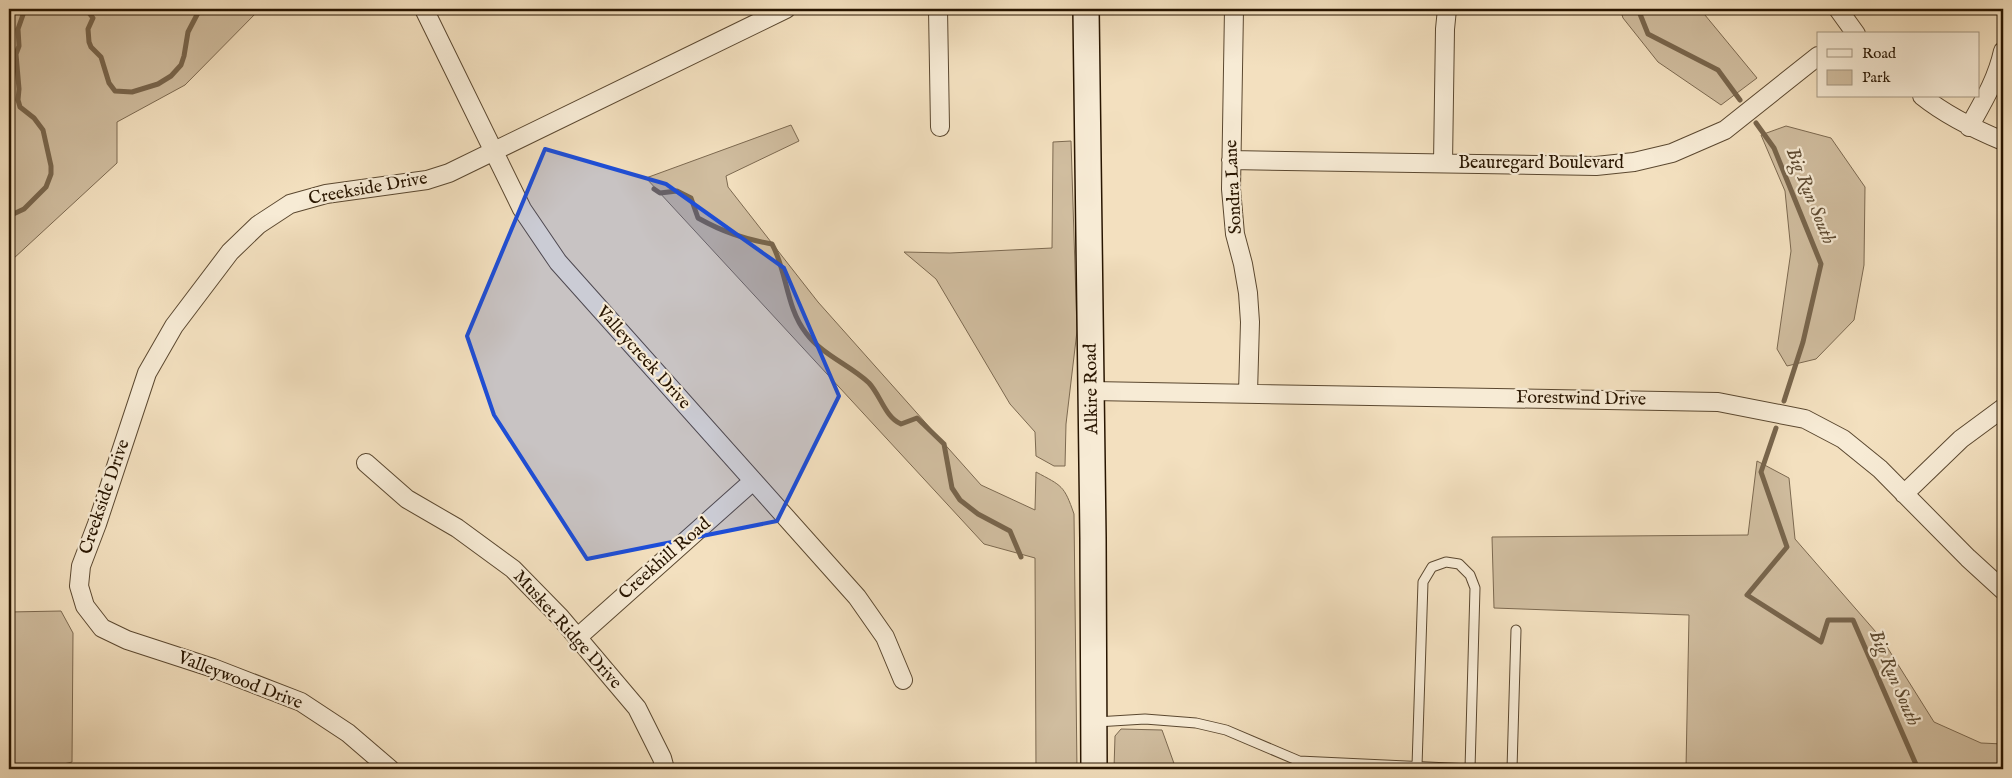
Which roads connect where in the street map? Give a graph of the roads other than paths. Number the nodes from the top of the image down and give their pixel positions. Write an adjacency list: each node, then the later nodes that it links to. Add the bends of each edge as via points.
1 (424, 9): 15 (street, Valleycreek Drive)
2 (786, 9): 15 (street, Creekside Drive)
3 (938, 9): 12 (street)
4 (1086, 9): 18 (main road, Alkire Road)
5 (1234, 9): 16 (street, Sondra Lane)
6 (1447, 9): 17 (street)
7 (1838, 9): 8 (street)
8 (1852, 32)
9 (2003, 51): 13 (street, via 1990,89)
10 (1817, 57): 17 (street, Beauregard Boulevard, via 1725,130 1672,153 1596,166)
11 (1925, 98): 13 (street)
12 (940, 127)
13 (1969, 127): 14 (street)
14 (2003, 141)
15 (494, 152): 22 (street, Valleycreek Drive, via 522,209 558,262); 25 (street, Creekside Drive, via 427,180 326,194 290,204 258,225 230,252 174,326 148,373 81,566 79,586)
16 (1231, 160): 17 (street, Beauregard Boulevard); 19 (street, Sondra Lane, via 1235,234 1243,264 1249,312)
17 (1443, 163)
18 (1092, 390): 19 (street, Forestwind Drive); 29 (main road, Alkire Road)
19 (1248, 393): 23 (street, Forestwind Drive, via 1718,402 1806,419 1843,439)
20 (2003, 408): 23 (street, via 1962,439)
21 (366, 463): 27 (street, Musket Ridge Drive, via 407,498 457,528 513,569)
22 (753, 481): 27 (street, Creekhill Road); 28 (street, Valleycreek Drive, via 856,597 886,637)
23 (1904, 494): 24 (street, Forestwind Drive)
24 (2003, 590)
25 (86, 606): 31 (street, Valleywood Drive, via 102,628 127,640 301,702 348,733)
26 (1516, 630): 35 (lane)
27 (578, 637): 32 (street, Musket Ridge Drive, via 637,708)
28 (904, 680)
29 (1094, 722): 30 (lane, via 1145,719 1196,723 1226,730 1299,761); 33 (main road, Alkire Road)
30 (1417, 766): 34 (lane); 34 (lane, via 1423,582 1432,567 1446,562 1459,564 1475,588)
31 (390, 769)
32 (666, 769)
33 (1094, 769)
34 (1470, 769)
35 (1512, 769)

